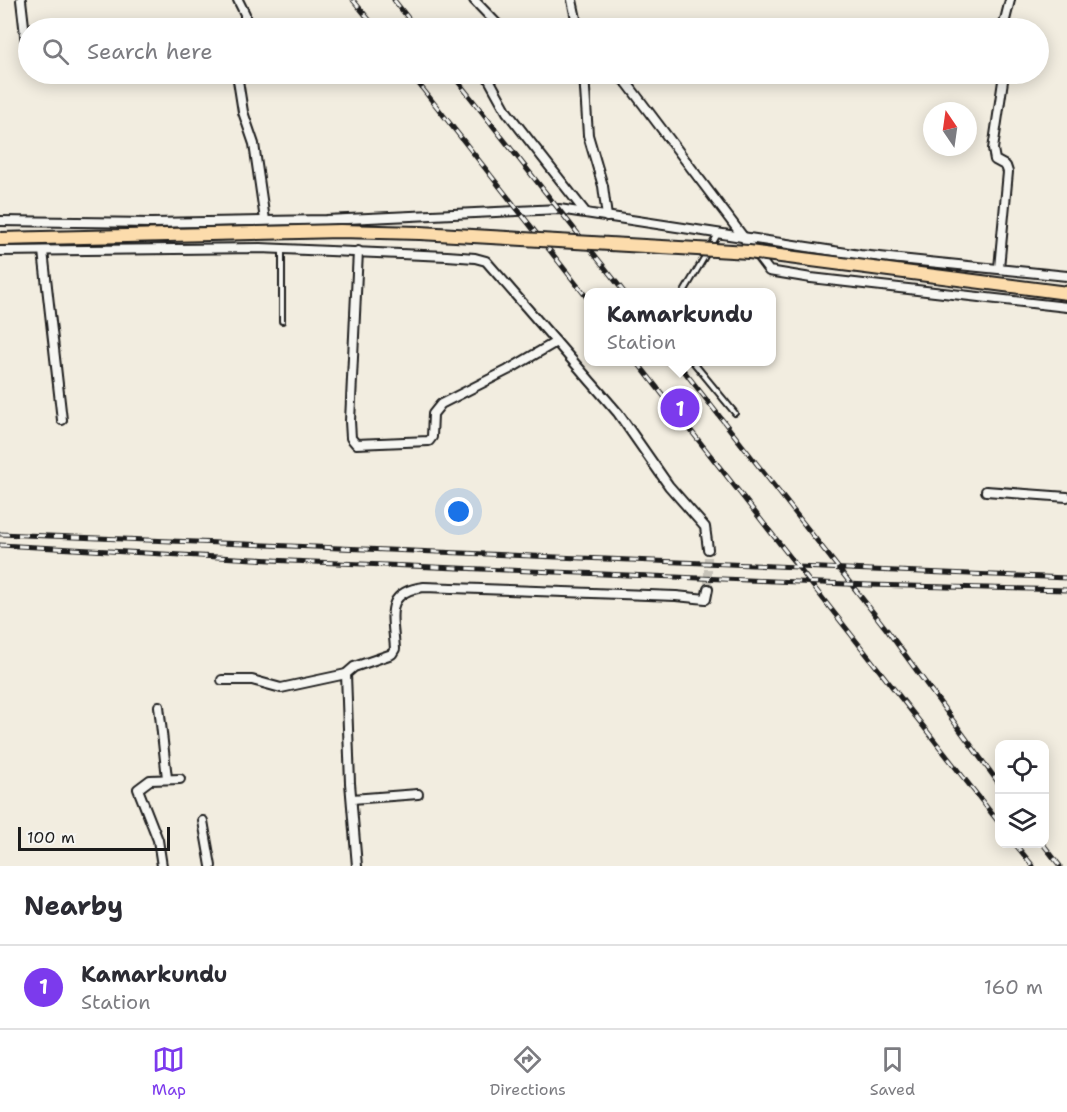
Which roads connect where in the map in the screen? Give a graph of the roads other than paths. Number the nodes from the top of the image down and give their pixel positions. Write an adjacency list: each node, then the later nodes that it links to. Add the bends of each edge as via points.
1 (21, 0): 6 (street)
2 (238, 0): 7 (street)
3 (474, 0): 8 (street)
4 (572, 0): 9 (street)
5 (1010, 0): 10 (street)
6 (23, 18)
7 (245, 18)
8 (491, 18)
9 (576, 18)
10 (1006, 18)
11 (239, 84): 18 (street, via 254,144)
12 (492, 84): 16 (street, via 507,112)
13 (585, 84): 17 (street, via 588,135)
14 (628, 84): 21 (street)
15 (1003, 84): 27 (street, via 993,154 1008,172)
16 (586, 213): 17 (street); 18 (street, via 529,209)
17 (607, 216): 20 (street)
18 (265, 220): 19 (street)
19 (0, 221)
20 (718, 233): 21 (street); 29 (lane)
21 (742, 237): 27 (street, via 860,255); 31 (street, via 764,267 776,273)
22 (0, 239): 30 (main road, bridge, via 340,231 420,233 749,252)
23 (282, 248): 25 (street); 26 (street); 32 (lane)
24 (0, 251): 25 (street)
25 (43, 251): 36 (street)
26 (358, 251): 33 (street, via 486,261); 33 (street, via 350,421 351,438 356,444 429,441 433,414 441,404)
27 (999, 268): 28 (street)
28 (1067, 276)
29 (686, 288)
30 (1067, 293)
31 (1067, 307)
32 (282, 321)
33 (556, 342): 39 (street, via 618,413 669,486 705,527)
34 (696, 366): 35 (lane)
35 (735, 413)
36 (62, 420)
37 (986, 491): 38 (street)
38 (1067, 497)
39 (708, 549)
40 (708, 590): 41 (street, via 706,599 700,600 676,596 408,589 394,602 392,654 354,667)
41 (346, 674): 42 (street, via 281,688 252,680); 47 (street)
42 (222, 681)
43 (159, 706): 44 (street)
44 (167, 778): 45 (street); 49 (street, via 150,780 138,789 158,840)
45 (180, 779)
46 (418, 794): 47 (street)
47 (352, 799): 51 (street)
48 (203, 821): 50 (street)
49 (162, 866)
50 (212, 866)
51 (357, 866)

